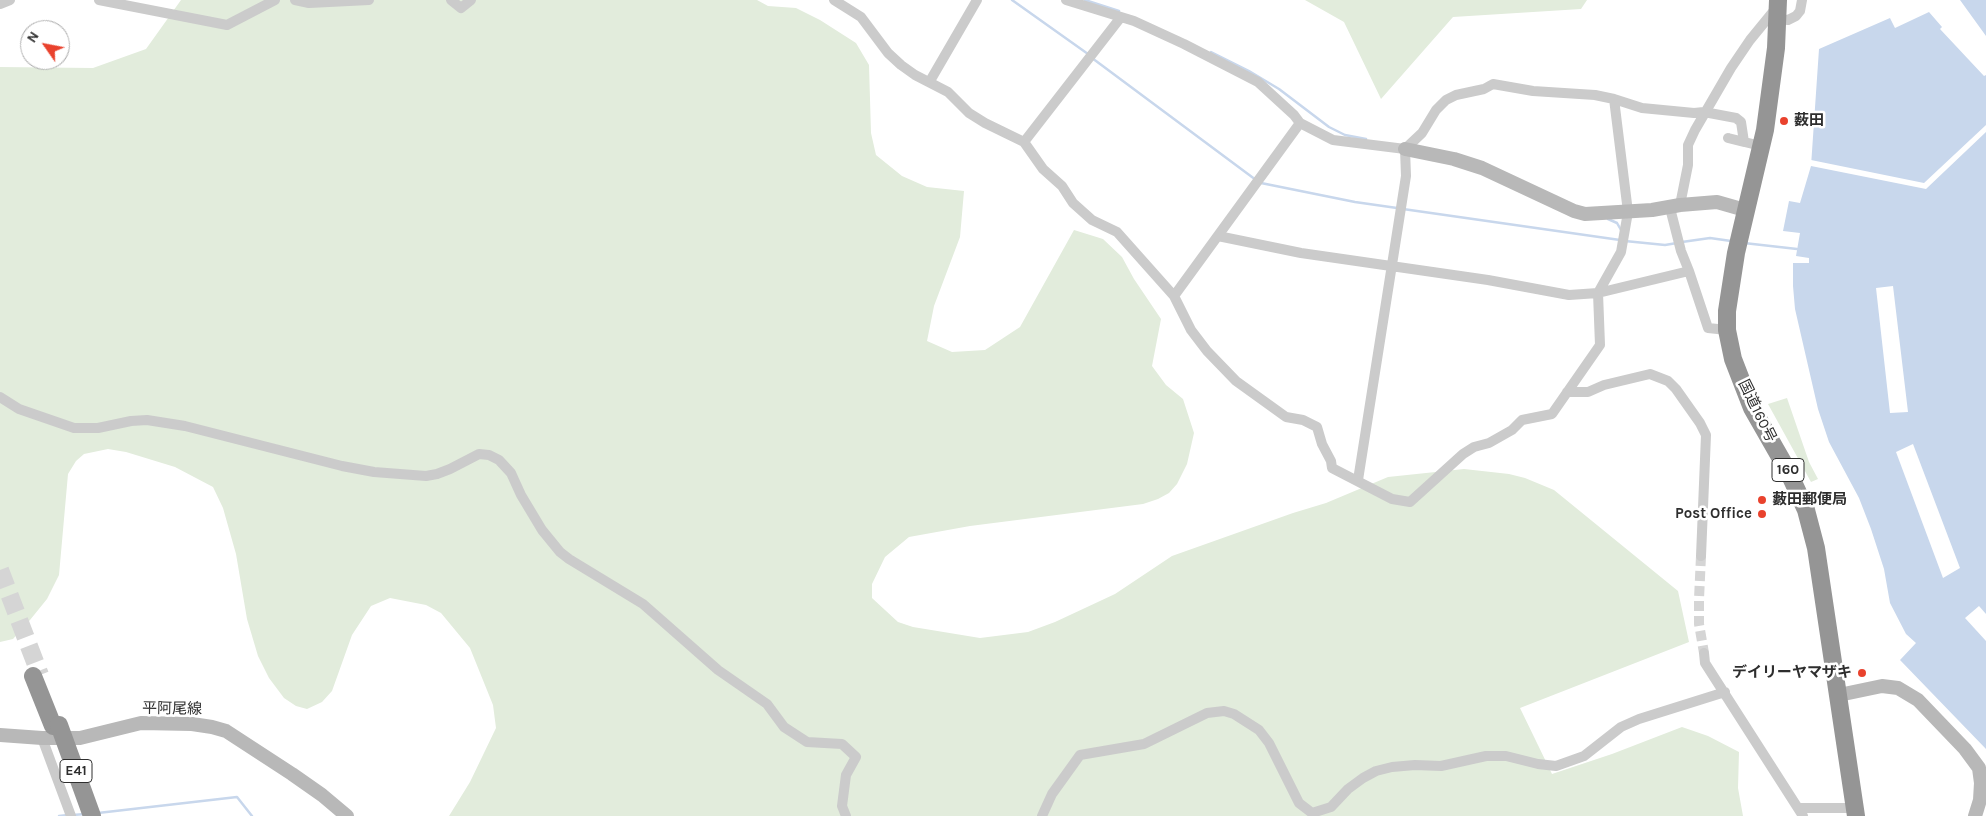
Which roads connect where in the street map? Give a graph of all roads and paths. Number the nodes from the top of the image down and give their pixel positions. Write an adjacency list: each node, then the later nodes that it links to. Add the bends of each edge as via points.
1 (10, 0): 12 (street)
2 (99, 0): 3 (street, via 227,25)
3 (275, 0)
4 (295, 0): 5 (street, via 309,3)
5 (369, 0)
6 (451, 0): 7 (street, via 461,8)
7 (471, 0)
8 (834, 0): 15 (street, via 861,17 901,65)
9 (977, 0): 15 (street)
10 (1066, 0): 14 (street)
11 (1802, 0): 13 (street, via 1796,16 1788,20)
12 (0, 4)
13 (1777, 8): 17 (street, via 1750,40); 20 (highway, 国道160号 / 160, via 1771,86)
14 (1121, 17): 18 (street, via 1184,44 1258,82); 19 (street)
15 (930, 81): 19 (street, via 948,92 969,113)
16 (1614, 99): 17 (street, via 1642,108 1694,114); 21 (street, via 1493,84 1446,100 1422,133); 24 (street)
17 (1704, 112): 20 (street, via 1736,118 1742,122 1744,142 1728,138); 22 (street, via 1688,145 1688,165)
18 (1300, 123): 21 (street, via 1332,140); 25 (street)
19 (1024, 142): 29 (street, via 1073,203 1092,220 1117,232)
20 (1761, 146): 23 (highway, 国道160号 / 160)
21 (1405, 149): 24 (main road, via 1482,168 1574,211 1586,214); 26 (street, via 1406,176)
22 (1675, 206): 23 (main road, via 1717,202); 24 (main road); 27 (street, via 1673,226)
23 (1745, 210): 30 (highway, 国道160号 / 160, via 1736,253)
24 (1628, 212): 28 (street, via 1621,252)
25 (1218, 236): 26 (street, via 1301,253); 29 (street)
26 (1391, 266): 28 (street, via 1569,295); 33 (street)
27 (1689, 271): 28 (street); 30 (street, via 1708,328)
28 (1598, 293): 31 (street, via 1600,345)
29 (1174, 296): 33 (street, via 1191,330 1236,382 1286,417 1303,420 1316,427 1332,468)
30 (1727, 330): 38 (highway, 国道160号 / 160, via 1733,359 1752,408 1806,510 1816,548)
31 (1568, 392): 33 (street, via 1552,414 1522,420 1512,430 1463,454 1410,502 1392,498); 34 (street, via 1588,392 1650,374 1668,381 1676,389 1706,436)
32 (0, 396): 48 (street, via 19,409 74,428 98,428 148,420 374,472 431,475 480,454 489,455 511,473 542,530 560,552 642,604 718,670 766,704 784,727 807,742 842,744 856,757 846,775 842,806)
33 (1358, 480)
34 (1701, 556)
35 (1704, 654): 37 (street, via 1706,663)
36 (36, 676): 39 (highway, E41)
37 (1725, 692): 42 (street); 49 (street, via 1620,727 1584,756 1556,766 1506,756 1486,756 1441,766 1392,767 1363,778 1331,807 1312,813 1298,804 1259,730 1234,714 1224,711 1207,713 1144,744 1080,755 1052,794)
38 (1839, 695): 41 (main road, via 1882,686 1898,688 1918,700); 43 (highway, 国道160号 / 160)
39 (51, 730): 40 (main road, 平阿尾線); 44 (street); 45 (highway, E41); 46 (highway, E41, bridge); 47 (main road, 平阿尾線, via 80,738 141,724 192,724 226,731 322,795)
40 (0, 735)
41 (1982, 770): 50 (main road, via 1980,800)
42 (1801, 812): 43 (street)
43 (1856, 812)
44 (70, 816)
45 (86, 816)
46 (92, 816)
47 (347, 816)
48 (846, 816)
49 (1042, 816)
50 (1975, 816)

